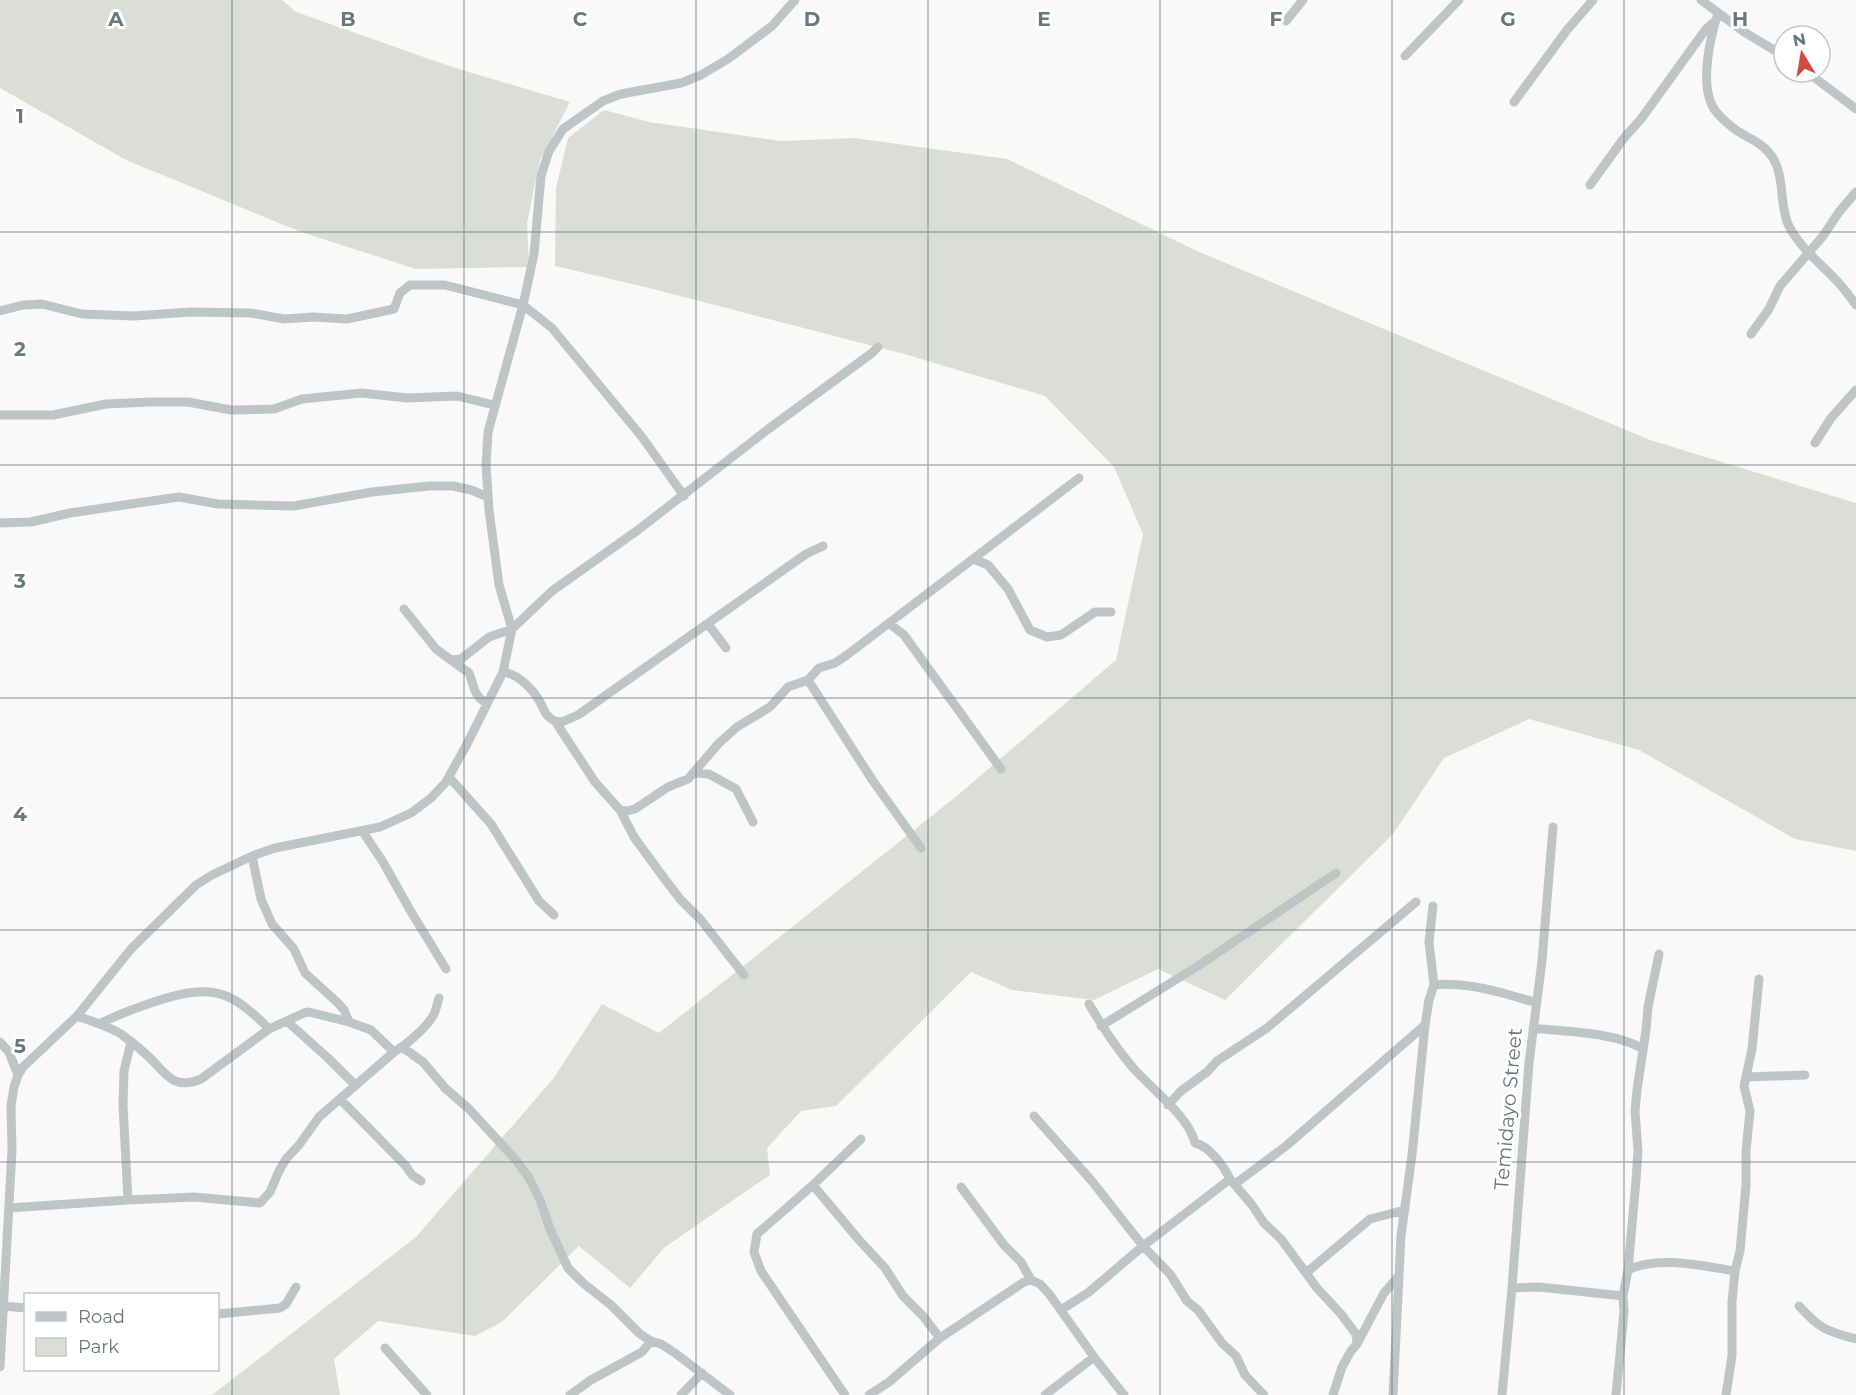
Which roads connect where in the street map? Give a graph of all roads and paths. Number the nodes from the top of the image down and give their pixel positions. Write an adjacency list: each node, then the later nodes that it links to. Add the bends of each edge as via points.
1 (795, 0): 16 (street, via 772,26 701,75 603,101 563,129 549,151 541,176 534,254)
2 (1303, 0): 7 (street)
3 (1460, 0): 9 (street)
4 (1593, 0): 11 (street)
5 (1701, 0): 6 (street)
6 (1716, 17): 8 (street); 13 (street); 15 (street, via 1707,68 1712,105 1723,119 1771,155 1777,165 1789,225)
7 (1286, 21)
8 (1772, 49)
9 (1405, 56)
10 (1823, 84): 12 (street)
11 (1514, 102)
12 (1856, 109)
13 (1590, 185)
14 (1856, 192): 15 (street)
15 (1809, 253): 17 (street); 19 (street, via 1780,286)
16 (524, 305): 18 (street, via 446,285 410,285 400,293 394,309 347,319 190,312 82,314 42,304); 22 (street); 26 (street, via 552,328 642,437)
17 (1856, 305)
18 (0, 310)
19 (1751, 334)
20 (878, 347): 26 (street)
21 (1856, 390): 24 (street)
22 (494, 405): 23 (street, via 457,396 407,398 362,393 302,399 274,409 231,410 188,402 150,402 106,404 53,415); 27 (street, via 488,432)
23 (0, 415)
24 (1815, 443)
25 (1078, 478): 30 (street)
26 (684, 496): 35 (street, via 552,591)
27 (488, 497): 28 (street, via 453,486 429,486 294,506 218,504 178,497 31,522); 35 (street, via 499,585)
28 (0, 523)
29 (823, 546): 33 (street)
30 (974, 559): 32 (street, via 988,565 1008,589 1030,630 1047,637 1061,635 1095,612); 34 (street)
31 (404, 609): 37 (street, via 436,649)
32 (1111, 612)
33 (708, 624): 36 (street); 41 (street, via 572,719)
34 (890, 624): 39 (street, via 841,659 819,668); 42 (street, via 904,635)
35 (512, 629): 37 (street, via 489,637 461,659); 38 (street)
36 (726, 648)
37 (451, 660): 40 (street, via 469,673 472,687)
38 (503, 672): 40 (street); 41 (street, via 516,676 529,688)
39 (808, 680): 43 (street, via 788,687 770,707 737,727 709,753); 49 (street)
40 (487, 703): 44 (street)
41 (555, 722): 45 (street, via 595,782)
42 (1001, 769)
43 (695, 773): 45 (street, via 635,809); 46 (street, via 709,774 736,789)
44 (449, 777): 48 (street, via 411,813); 54 (street, via 491,824 539,901)
45 (620, 810): 57 (street, via 634,837)
46 (753, 822)
47 (1553, 827): 61 (street, Temidayo Street)
48 (363, 831): 50 (street, via 304,841); 56 (street)
49 (921, 848)
50 (252, 856): 63 (street, via 196,885 131,949); 65 (street, via 261,899 272,924 294,948 305,973 338,1003)
51 (1336, 873): 68 (street)
52 (1416, 902): 80 (street, via 1267,1028 1217,1061)
53 (1433, 906): 59 (street, via 1430,942)
54 (554, 915)
55 (1659, 954): 74 (street)
56 (446, 969)
57 (744, 975)
58 (1759, 979): 77 (street)
59 (1434, 986): 61 (street, via 1493,991); 67 (street)
60 (439, 998): 73 (street, via 435,1014)
61 (1536, 1002): 69 (street, Temidayo Street)
62 (1089, 1004): 68 (street)
63 (77, 1016): 66 (street); 75 (street)
64 (286, 1022): 65 (street, via 304,1012); 70 (street); 78 (street)
65 (349, 1022): 73 (street, via 371,1030)
66 (99, 1024): 70 (street, via 135,1007 195,991 234,999); 72 (street)
67 (1425, 1025): 86 (street, via 1286,1146); 91 (street)
68 (1101, 1026): 80 (street)
69 (1533, 1028): 74 (street, via 1617,1038); 99 (street, Temidayo Street)
70 (269, 1029): 72 (street, via 201,1079 187,1083 164,1074)
71 (0, 1042): 75 (street, via 9,1052)
72 (131, 1042): 89 (street, via 124,1071 123,1104)
73 (398, 1049): 78 (street); 108 (street, via 423,1062 516,1160 540,1200 568,1268)
74 (1642, 1049): 93 (street, via 1635,1111 1638,1151)
75 (18, 1075): 84 (street, via 11,1106)
76 (1805, 1075): 77 (street)
77 (1747, 1077): 94 (street, via 1744,1086 1750,1111 1746,1185)
78 (355, 1085): 79 (street)
79 (340, 1099): 85 (street); 89 (street, via 308,1129 260,1203 194,1197)
80 (1168, 1104): 86 (street, via 1190,1130 1195,1143 1202,1144 1216,1158)
81 (1034, 1116): 92 (street)
82 (861, 1139): 87 (street)
83 (0, 1171): 84 (street)
84 (10, 1180): 90 (street)
85 (421, 1181)
86 (1232, 1182): 92 (street); 95 (street)
87 (813, 1185): 106 (street); 118 (street, via 757,1234 754,1252 761,1271)
88 (961, 1187): 97 (street)
89 (128, 1200): 90 (street)
90 (9, 1208): 101 (street)
91 (1405, 1210): 95 (street, via 1370,1219); 96 (street)
92 (1143, 1246): 104 (street); 122 (street, via 1170,1274 1187,1301 1236,1356 1240,1369)
93 (1628, 1270): 94 (street, via 1656,1263); 100 (street)
94 (1735, 1270): 127 (street, via 1732,1356)
95 (1306, 1273): 109 (street, via 1352,1328)
96 (1398, 1277): 109 (street, via 1384,1293); 124 (street)
97 (1031, 1280): 104 (street, via 1040,1284); 106 (street)
98 (296, 1287): 105 (street, via 280,1308)
99 (1512, 1288): 100 (street); 125 (street, Temidayo Street)
100 (1623, 1296): 126 (street)
101 (3, 1306): 103 (street); 112 (street)
102 (1799, 1306): 107 (street, via 1823,1329)
103 (24, 1308)
104 (1061, 1311): 111 (street)
105 (219, 1314)
106 (940, 1338): 119 (street)
107 (1856, 1339)
108 (651, 1341): 113 (street); 115 (street, via 642,1352)
109 (1357, 1344): 123 (street, via 1342,1367)
110 (385, 1348): 114 (street)
111 (1094, 1357): 120 (street); 121 (street)
112 (0, 1367)
113 (702, 1373): 116 (street); 117 (street)
114 (427, 1395)
115 (570, 1395)
116 (681, 1395)
117 (730, 1395)
118 (845, 1395)
119 (870, 1395)
120 (1045, 1395)
121 (1124, 1395)
122 (1264, 1395)
123 (1333, 1395)
124 (1393, 1395)
125 (1502, 1395)
126 (1616, 1395)
127 (1726, 1395)

